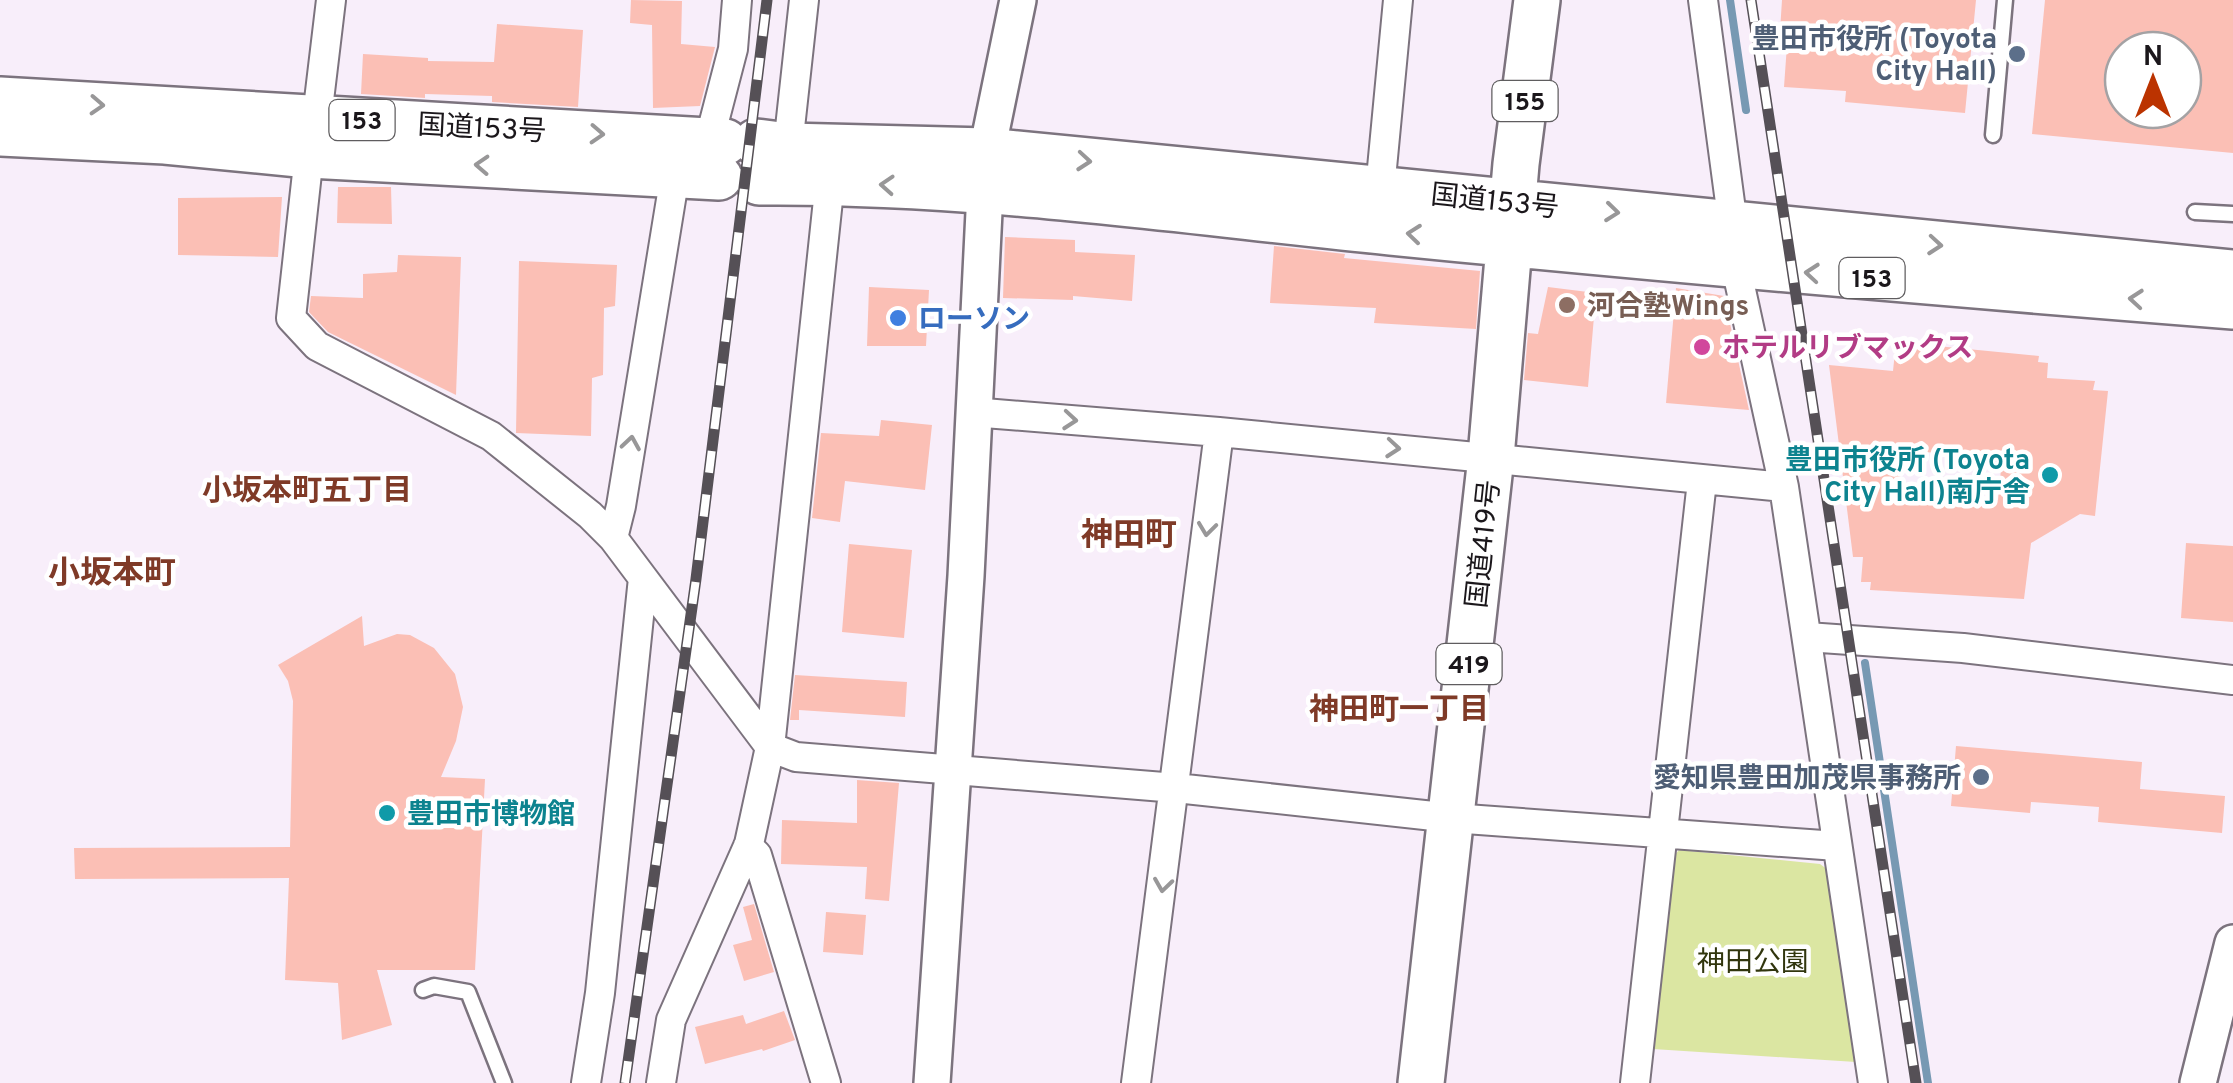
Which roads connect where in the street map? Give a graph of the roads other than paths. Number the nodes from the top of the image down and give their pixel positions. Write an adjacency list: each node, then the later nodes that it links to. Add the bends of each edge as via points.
1 (331, 0): 12 (street)
2 (737, 0): 13 (street)
3 (804, 0): 13 (street)
4 (1018, 0): 14 (street)
5 (1398, 0): 16 (street)
6 (1536, 0): 19 (highway, 155)
7 (1703, 0): 20 (street)
8 (2005, 0): 11 (lane)
9 (0, 100): 12 (highway, 国道153号 / 153, one-way to 12)
10 (0, 133): 12 (highway, 国道153号 / 153, via 165,141)
11 (1994, 135)
12 (313, 136): 13 (highway, 国道153号 / 153); 28 (street, via 290,318 318,346 490,436)
13 (733, 158): 14 (highway, 国道153号 / 153); 15 (highway, 国道153号 / 153); 28 (street, one-way to 13)
14 (986, 171): 15 (highway, 国道153号 / 153, one-way to 15); 16 (highway, 国道153号 / 153, one-way to 16); 19 (highway, 国道153号 / 153, one-way to 14); 23 (street)
15 (830, 181): 32 (street)
16 (1380, 188): 19 (highway, 国道153号 / 153)
17 (2194, 212): 18 (lane)
18 (2233, 214)
19 (1513, 222): 20 (highway, 国道153号 / 153); 25 (highway, 国道419号 / 419)
20 (1734, 246): 21 (highway, 国道153号 / 153, one-way to 21); 22 (highway, 国道153号 / 153, one-way to 20); 27 (street)
21 (2233, 273)
22 (2233, 306)
23 (972, 412): 24 (street, one-way to 24); 33 (street)
24 (1219, 432): 25 (street, one-way to 25); 34 (street, one-way to 34)
25 (1491, 457): 26 (street); 35 (highway, 国道419号 / 419)
26 (1702, 481): 27 (street); 36 (street)
27 (1784, 487): 30 (street)
28 (613, 538): 29 (street)
29 (643, 578): 32 (street); 42 (street)
30 (1806, 637): 31 (street); 38 (street)
31 (2233, 680)
32 (770, 747): 33 (street, via 796,757); 37 (street)
33 (952, 769): 34 (street); 45 (street)
34 (1176, 788): 35 (street); 46 (street, one-way to 46)
35 (1452, 818): 36 (street); 47 (highway, 国道419号 / 419)
36 (1663, 832): 38 (street); 48 (street)
37 (748, 846): 43 (street, via 671,1020); 44 (street, via 757,854)
38 (1838, 846): 49 (street)
39 (2233, 944): 50 (street)
40 (423, 990): 41 (lane, via 468,992)
41 (504, 1083)
42 (586, 1083)
43 (661, 1083)
44 (826, 1083)
45 (932, 1083)
46 (1136, 1083)
47 (1421, 1083)
48 (1635, 1083)
49 (1873, 1083)
50 (2198, 1083)

